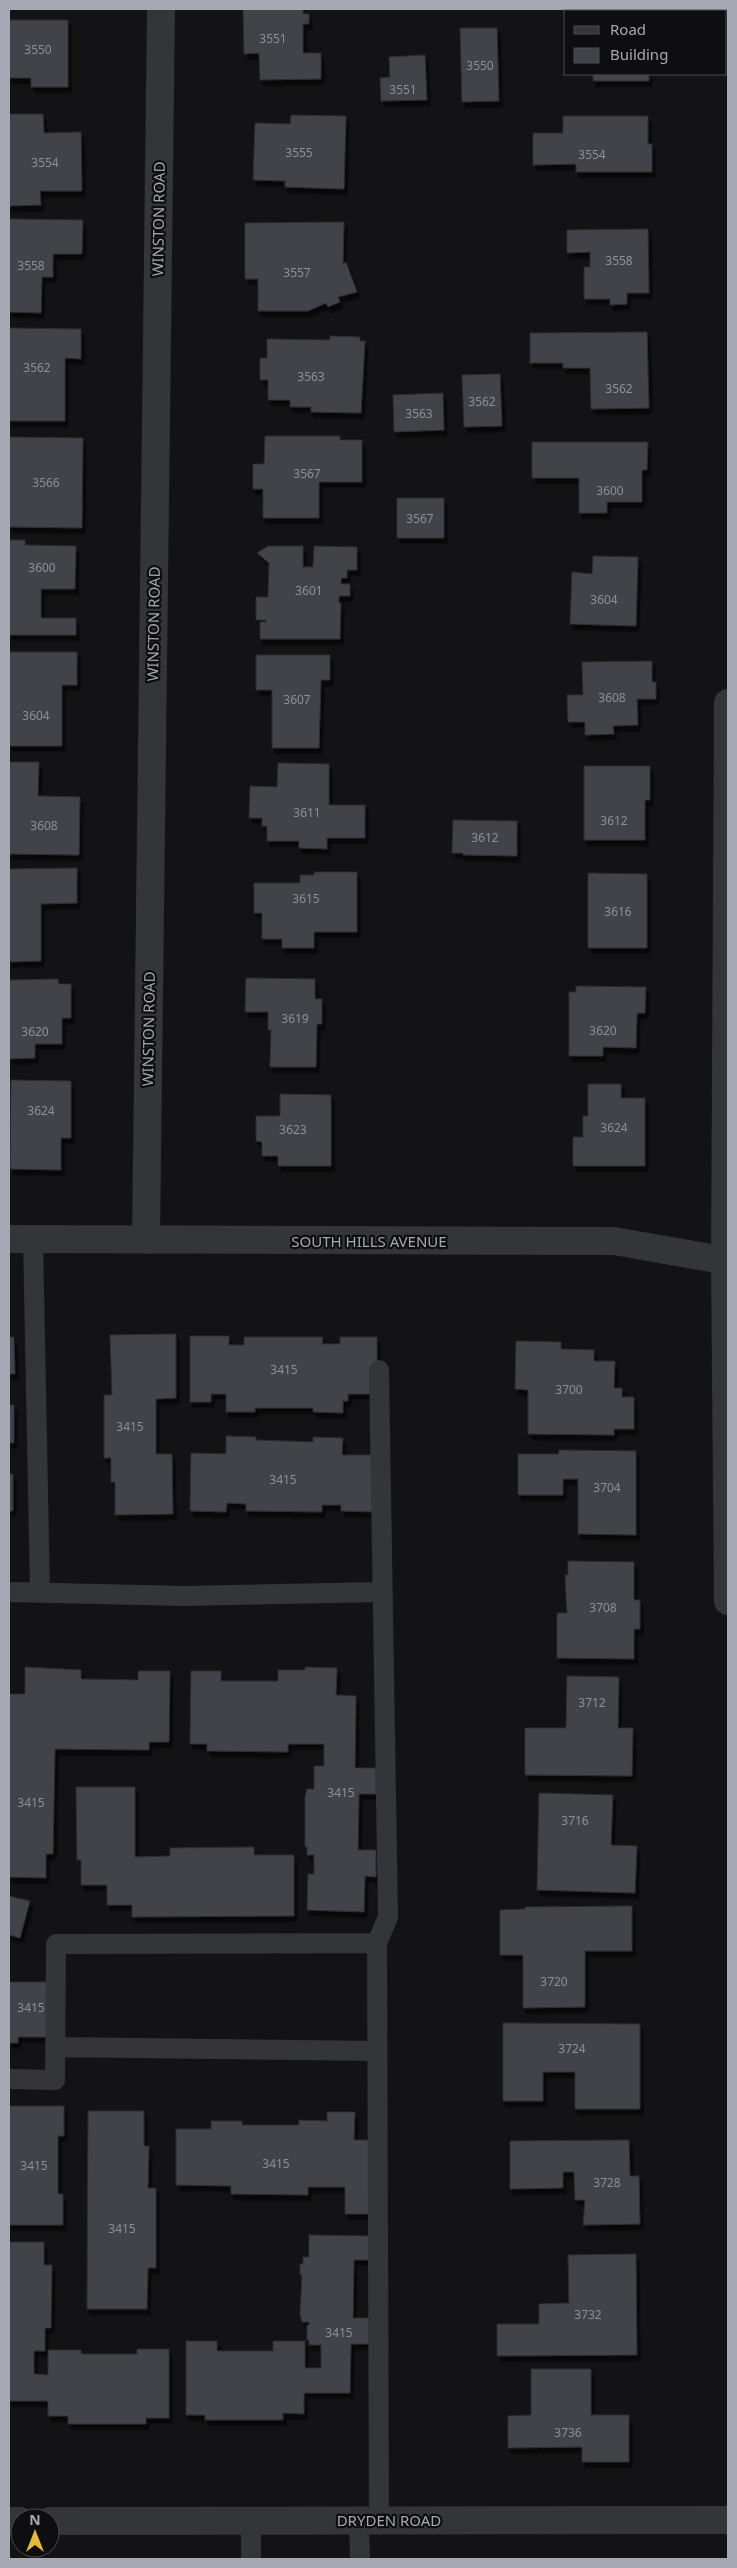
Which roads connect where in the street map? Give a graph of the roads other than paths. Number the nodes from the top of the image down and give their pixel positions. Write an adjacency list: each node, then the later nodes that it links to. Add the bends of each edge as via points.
1 (160, 9): 4 (street, WINSTON ROAD)
2 (728, 702): 5 (street)
3 (21, 1239): 4 (street, SOUTH HILLS AVENUE); 8 (lane)
4 (146, 1240): 5 (street, SOUTH HILLS AVENUE, via 614,1242)
5 (727, 1261): 10 (street)
6 (379, 1370): 9 (lane)
7 (9, 1592): 8 (lane)
8 (40, 1592): 9 (lane, via 185,1596)
9 (382, 1592): 11 (lane, via 388,1917)
10 (728, 1601)
11 (377, 1943): 12 (lane, via 56,1944); 13 (lane)
12 (55, 2047): 13 (lane); 14 (lane, via 55,2080)
13 (377, 2050): 16 (lane)
14 (9, 2079)
15 (250, 2520): 16 (street, DRYDEN ROAD); 18 (street, DRYDEN ROAD); 19 (lane)
16 (369, 2520): 17 (street, DRYDEN ROAD); 20 (lane)
17 (728, 2520)
18 (60, 2521)
19 (252, 2559)
20 (360, 2559)

